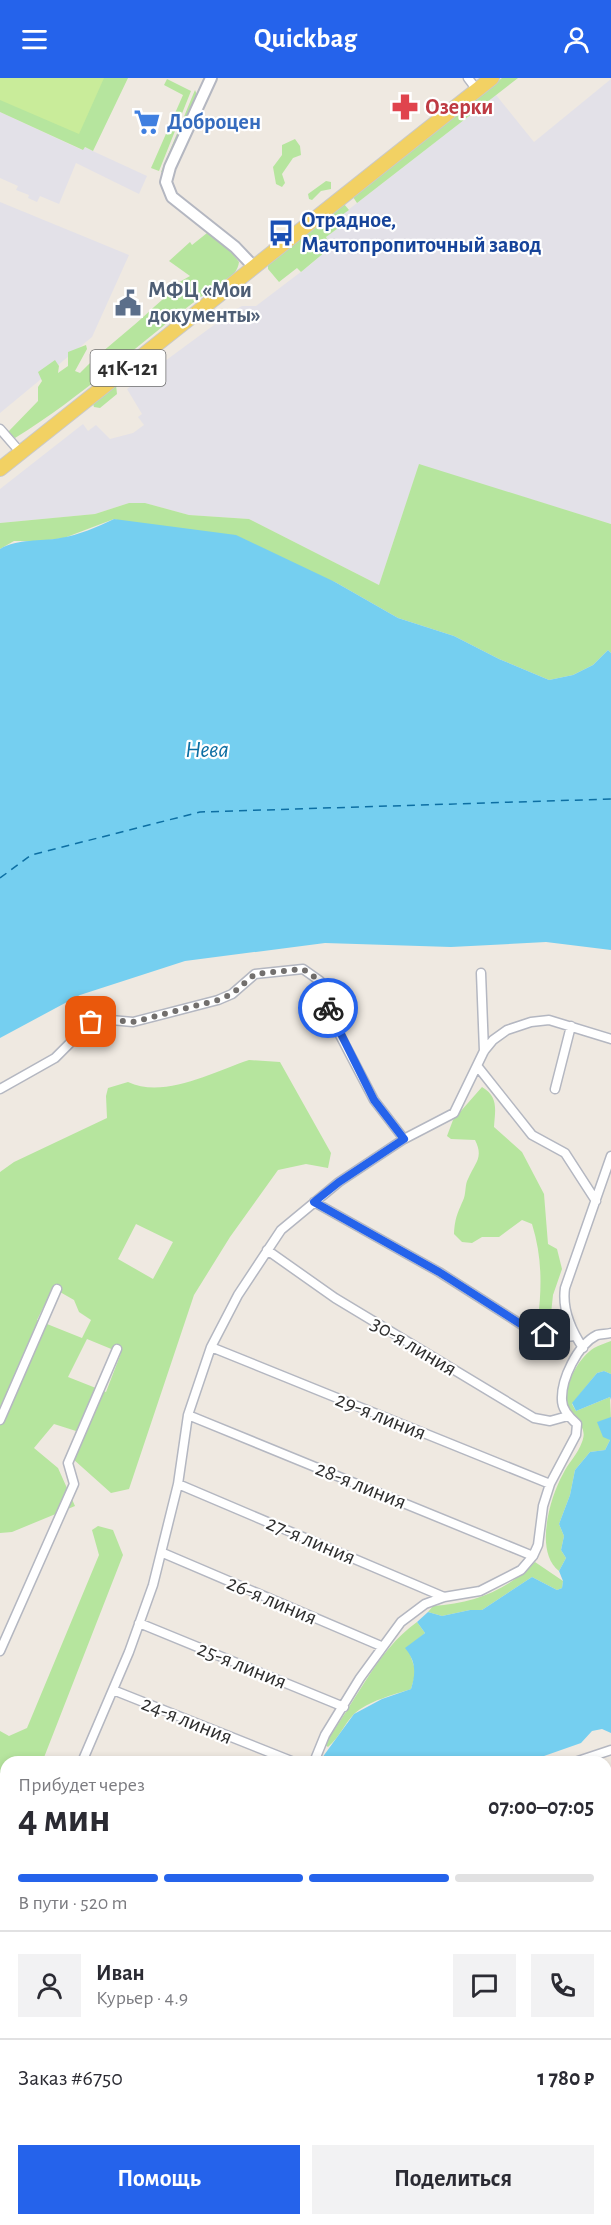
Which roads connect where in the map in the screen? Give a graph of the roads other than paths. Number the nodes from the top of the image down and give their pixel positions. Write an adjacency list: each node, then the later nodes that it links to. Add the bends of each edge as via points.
1 (211, 78): 5 (street, via 170,166 166,187 172,197)
2 (468, 78): 4 (street)
3 (492, 78): 4 (main road, 41К-121)
4 (477, 90): 5 (main road, 41К-121)
5 (254, 267): 7 (main road, 41К-121)
6 (0, 429): 7 (street)
7 (21, 453): 8 (main road, 41К-121)
8 (0, 469)
9 (481, 973): 12 (street)
10 (571, 1026): 11 (street); 12 (street, via 549,1020 531,1022 507,1030); 15 (street)
11 (611, 1039)
12 (484, 1051): 13 (street)
13 (478, 1067): 16 (street, via 454,1113); 18 (street, via 532,1135 565,1153)
14 (0, 1089): 16 (street, via 55,1058 91,1022 133,1022 218,1000 232,994 255,974 303,969 320,981 332,1018 374,1100)
15 (555, 1089)
16 (404, 1139): 19 (street)
17 (611, 1156): 18 (street)
18 (596, 1201): 23 (street, via 562,1303)
19 (314, 1202): 20 (street, via 281,1230); 23 (street, via 439,1272 533,1332 557,1338)
20 (267, 1250): 24 (street); 28 (street, 30-я линия, via 335,1298 534,1418 550,1421)
21 (57, 1288): 29 (street)
22 (611, 1333): 25 (street, via 596,1335)
23 (575, 1336): 25 (street)
24 (211, 1347): 27 (street); 31 (street, 29-я линия)
25 (583, 1348): 28 (street, via 568,1372 562,1402)
26 (117, 1349): 37 (street, via 68,1463 74,1484)
27 (188, 1414): 30 (street); 33 (street, 28-я линия)
28 (568, 1416): 31 (street, via 577,1424 576,1435)
29 (0, 1420)
30 (178, 1484): 32 (street); 34 (street, 27-я линия)
31 (550, 1484): 33 (street)
32 (163, 1553): 35 (street); 36 (street, 26-я линия)
33 (533, 1556): 34 (street, via 521,1570 480,1591)
34 (444, 1597): 36 (street, via 425,1604 401,1622)
35 (139, 1623): 38 (street); 39 (street, 25-я линия)
36 (381, 1646): 39 (street)
37 (0, 1651)
38 (113, 1690): 41 (street); 42 (street, 24-я линия)
39 (344, 1707): 43 (street)
40 (611, 1750): 44 (street)
41 (85, 1756)
42 (279, 1756)
43 (317, 1756)
44 (593, 1756)

